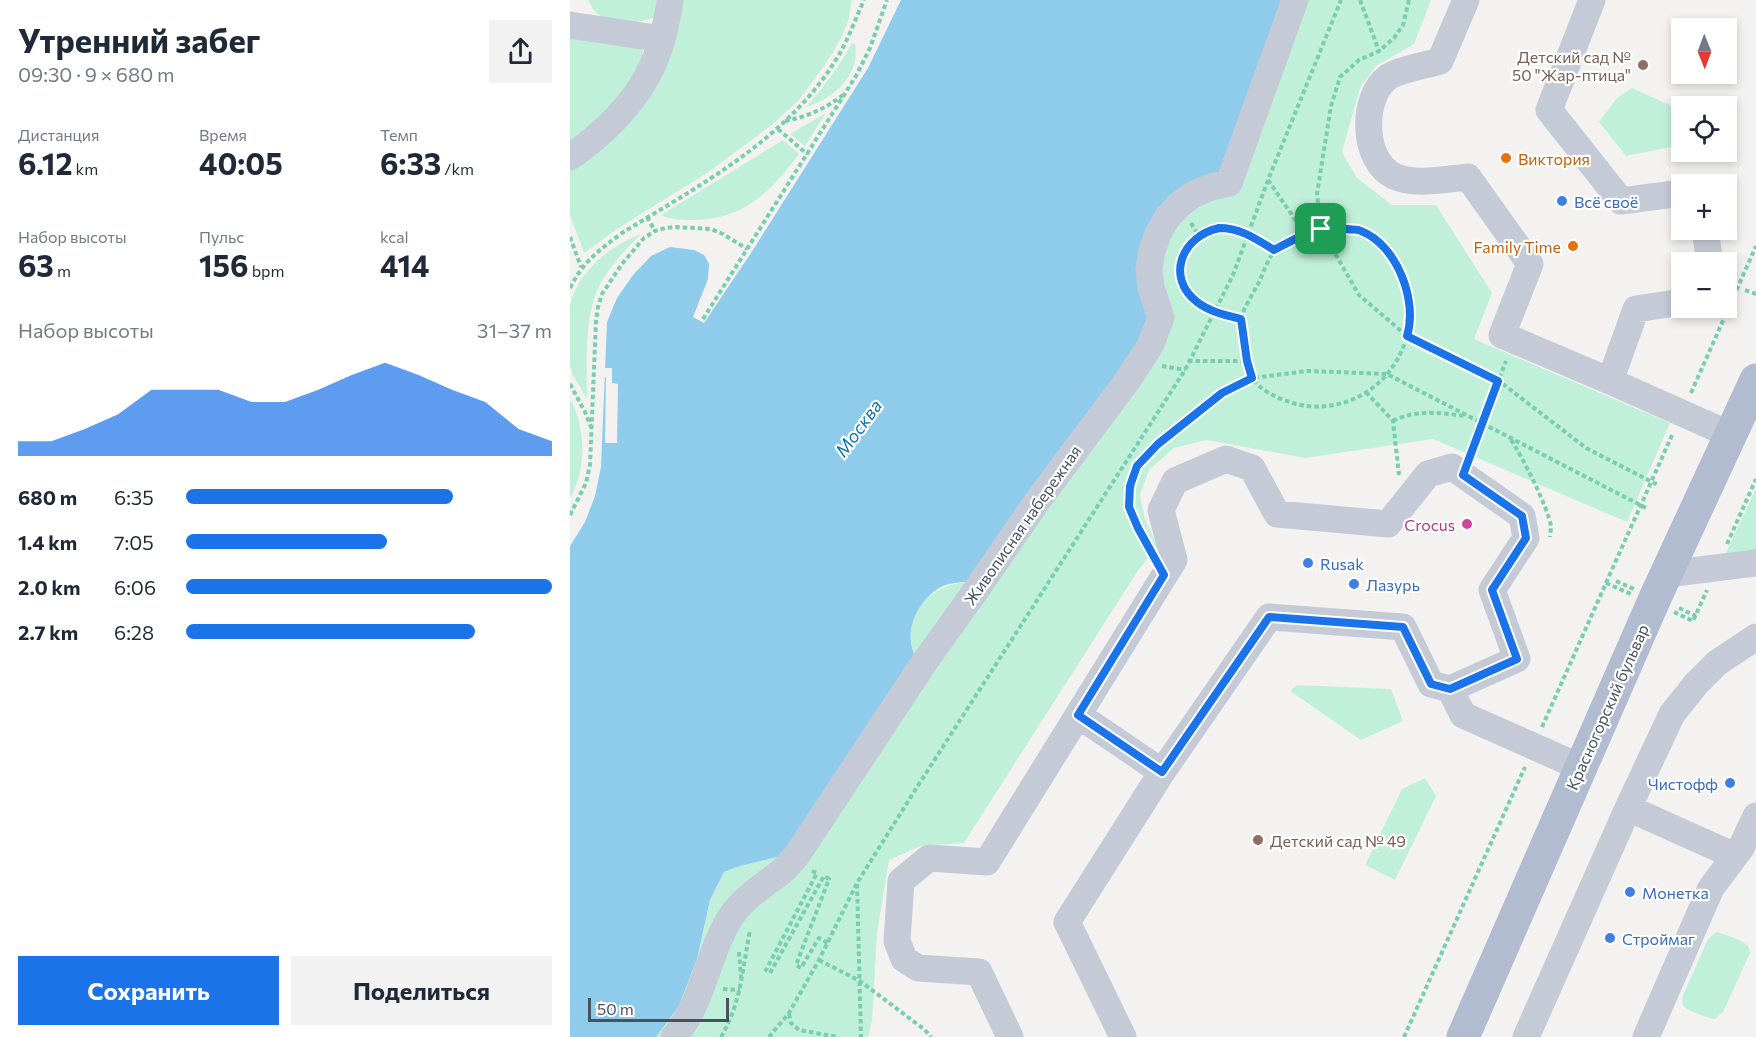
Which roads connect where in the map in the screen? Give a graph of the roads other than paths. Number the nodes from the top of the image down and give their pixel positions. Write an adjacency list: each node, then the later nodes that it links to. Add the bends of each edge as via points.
1 (670, 0): 6 (street)
2 (1295, 0): 23 (street, Живописная набережная, via 1229,183 1194,194 1179,204 1158,234 1149,269 1161,318 1150,346 926,660 797,855 732,914 689,1016)
3 (1466, 0): 11 (street, via 1440,60 1387,78 1376,92 1369,107 1368,127 1378,162 1393,176 1409,180 1468,177 1530,264 1502,335)
4 (1592, 0): 8 (street, via 1549,110 1621,201)
5 (570, 25): 6 (street)
6 (662, 39): 7 (street, via 640,90 616,119)
7 (570, 157)
8 (1671, 194)
9 (1671, 304): 11 (street, via 1636,309)
10 (1756, 380): 12 (main road, Красногорский бульвар)
11 (1610, 381): 12 (street)
12 (1731, 435): 14 (main road, Красногорский бульвар)
13 (1756, 563): 14 (street)
14 (1667, 574): 18 (main road, Красногорский бульвар)
15 (1756, 637): 20 (street, via 1717,663 1672,714)
16 (1450, 689): 17 (street, via 1517,659 1492,590 1526,538 1522,516 1452,467 1428,474 1388,524 1277,514 1252,468 1226,459 1175,481 1161,510 1174,560); 18 (street, via 1463,715); 19 (street, via 1431,684 1403,627 1269,617)
17 (1078, 715): 19 (street); 24 (street, via 987,862 929,858 901,881 897,941 904,959 918,968 979,972)
18 (1580, 767): 26 (main road, Красногорский бульвар)
19 (1162, 772): 25 (street, via 1067,922)
20 (1628, 808): 22 (street); 27 (street)
21 (1756, 816): 22 (street)
22 (1735, 856): 28 (street, via 1711,888)
23 (674, 1037)
24 (1010, 1037)
25 (1123, 1037)
26 (1463, 1037)
27 (1526, 1037)
28 (1646, 1037)

